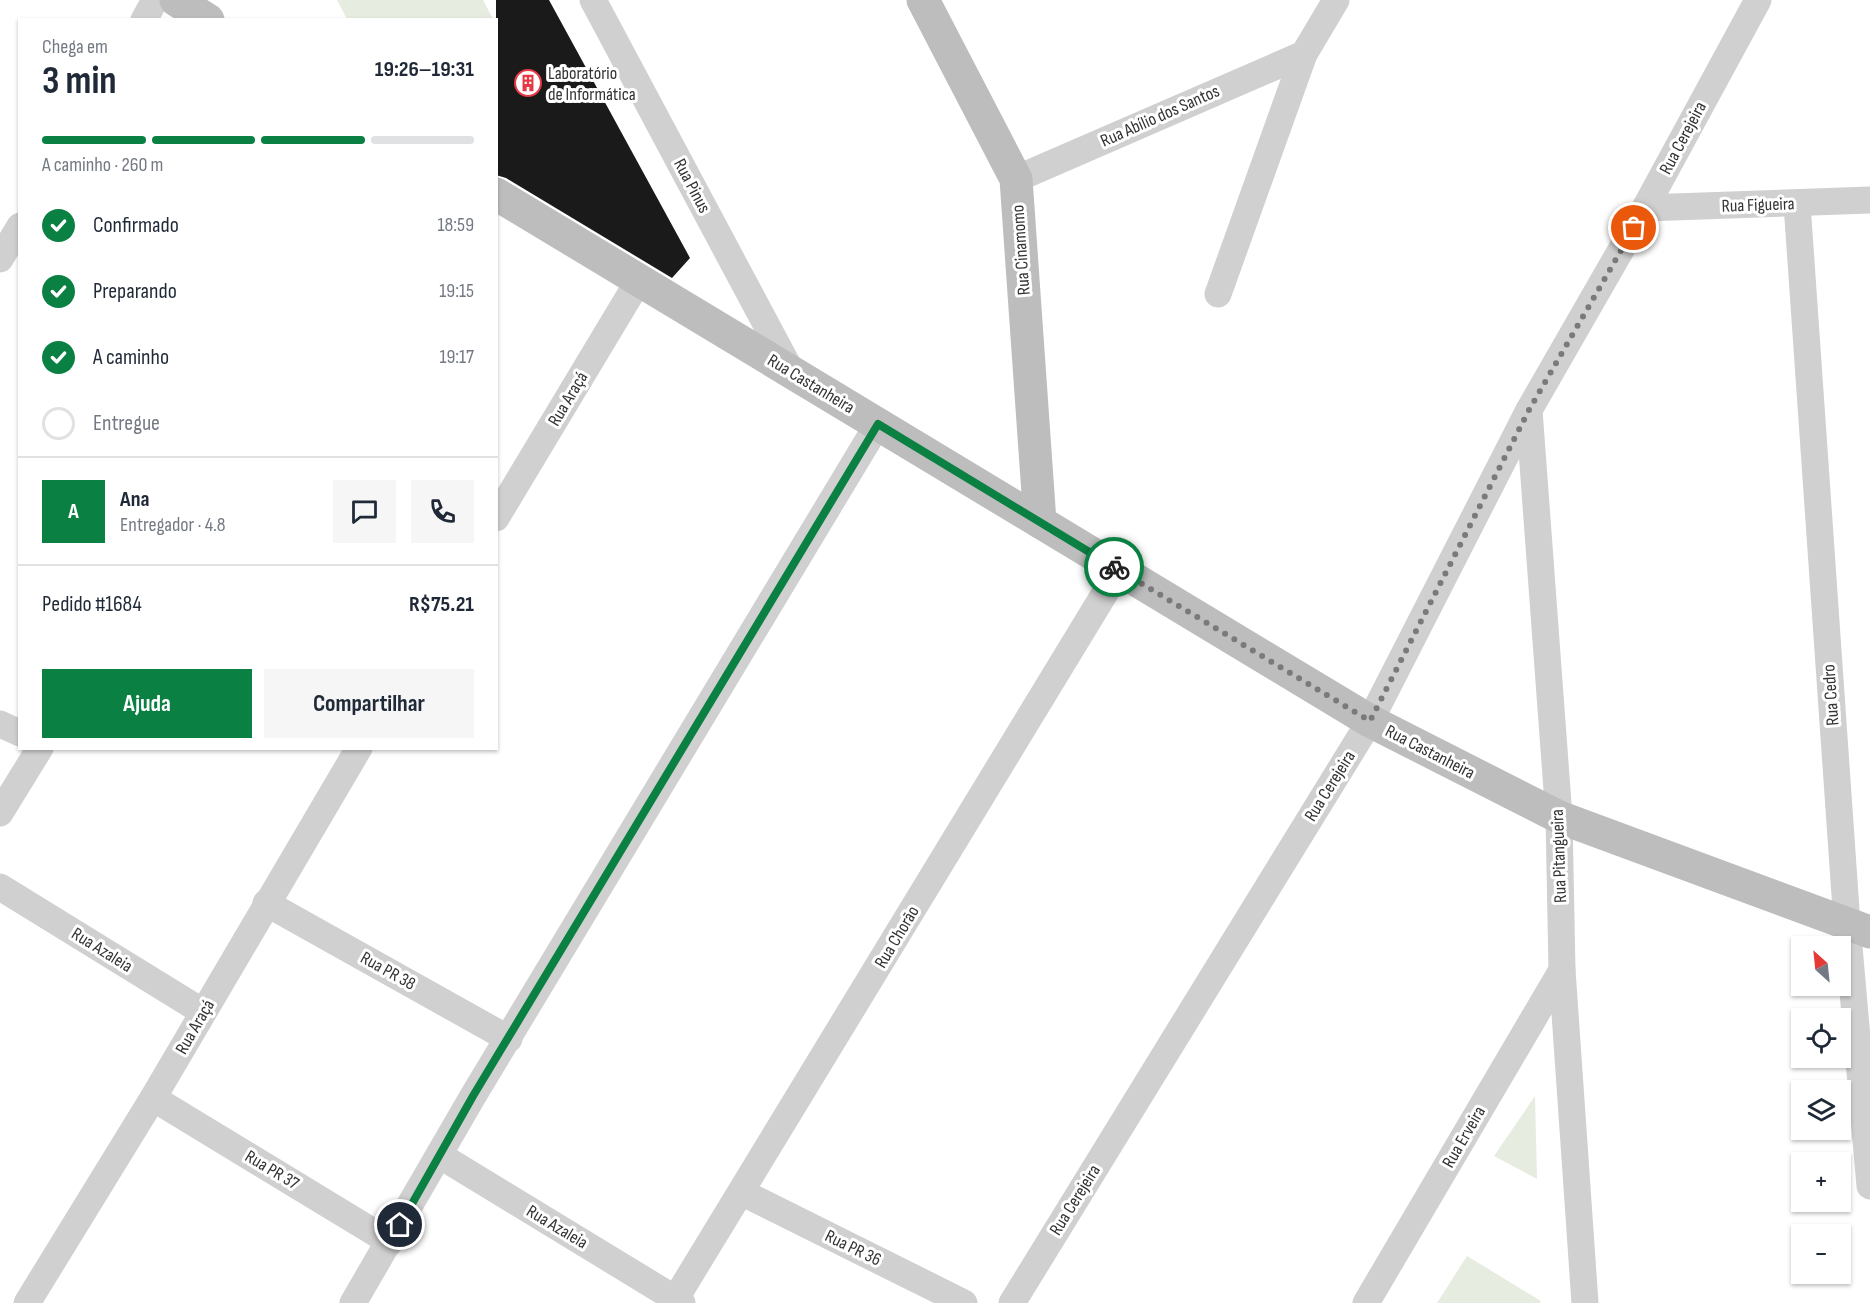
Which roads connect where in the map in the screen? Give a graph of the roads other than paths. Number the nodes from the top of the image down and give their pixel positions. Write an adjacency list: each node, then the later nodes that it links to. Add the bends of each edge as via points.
1 (155, 0): 7 (street)
2 (176, 0): 8 (street)
3 (593, 0): 19 (street, Rua Pinus)
4 (923, 0): 10 (street, Rua Cinamomo)
5 (1336, 0): 9 (street)
6 (1758, 0): 14 (street, Rua Cerejeira)
7 (145, 18)
8 (205, 18)
9 (1304, 54): 10 (street, Rua Abílio dos Santos); 18 (street)
10 (1016, 179): 23 (street, Rua Cinamomo)
11 (498, 195): 17 (street, Rua Castanheira)
12 (1870, 200): 13 (street, Rua Figueira)
13 (1797, 204): 14 (street, Rua Figueira); 34 (street, Rua Cedro)
14 (1645, 208): 20 (street, Rua Cerejeira)
15 (18, 229): 16 (street)
16 (0, 259)
17 (639, 280): 19 (street, Rua Castanheira); 22 (street, Rua Araçá)
18 (1218, 294)
19 (791, 371): 21 (street, Rua Castanheira)
20 (1529, 410): 25 (street, Rua Cerejeira); 31 (street, Rua Pitangueira)
21 (878, 424): 23 (street, Rua Castanheira); 37 (street)
22 (498, 515)
23 (1040, 522): 24 (street, Rua Castanheira)
24 (1119, 570): 25 (street, Rua Castanheira); 41 (street, Rua Chorão)
25 (1370, 721): 31 (street, Rua Castanheira); 47 (street, Rua Cerejeira)
26 (0, 724): 27 (street)
27 (18, 732)
28 (39, 750): 30 (street)
29 (358, 750): 33 (street, Rua Araçá)
30 (0, 813)
31 (1559, 817): 34 (street, Rua Castanheira); 35 (street, Rua Pitangueira)
32 (0, 887): 36 (street, Rua Azaleia)
33 (266, 903): 36 (street, Rua Araçá); 37 (street, Rua PR 38)
34 (1859, 928): 40 (street, Rua Cedro)
35 (1562, 970): 48 (street, Rua Erveira); 49 (street, Rua Pitangueira)
36 (203, 1012): 38 (street, Rua Araçá)
37 (509, 1039): 39 (street)
38 (153, 1098): 42 (street, Rua PR 37); 44 (street, Rua Araçá)
39 (439, 1155): 42 (street); 43 (street, Rua Azaleia)
40 (1870, 1186)
41 (741, 1192): 43 (street, Rua Chorão); 46 (street, Rua PR 36)
42 (390, 1242): 45 (street)
43 (677, 1302)
44 (27, 1303)
45 (353, 1303)
46 (964, 1303)
47 (1012, 1303)
48 (1366, 1303)
49 (1585, 1303)

